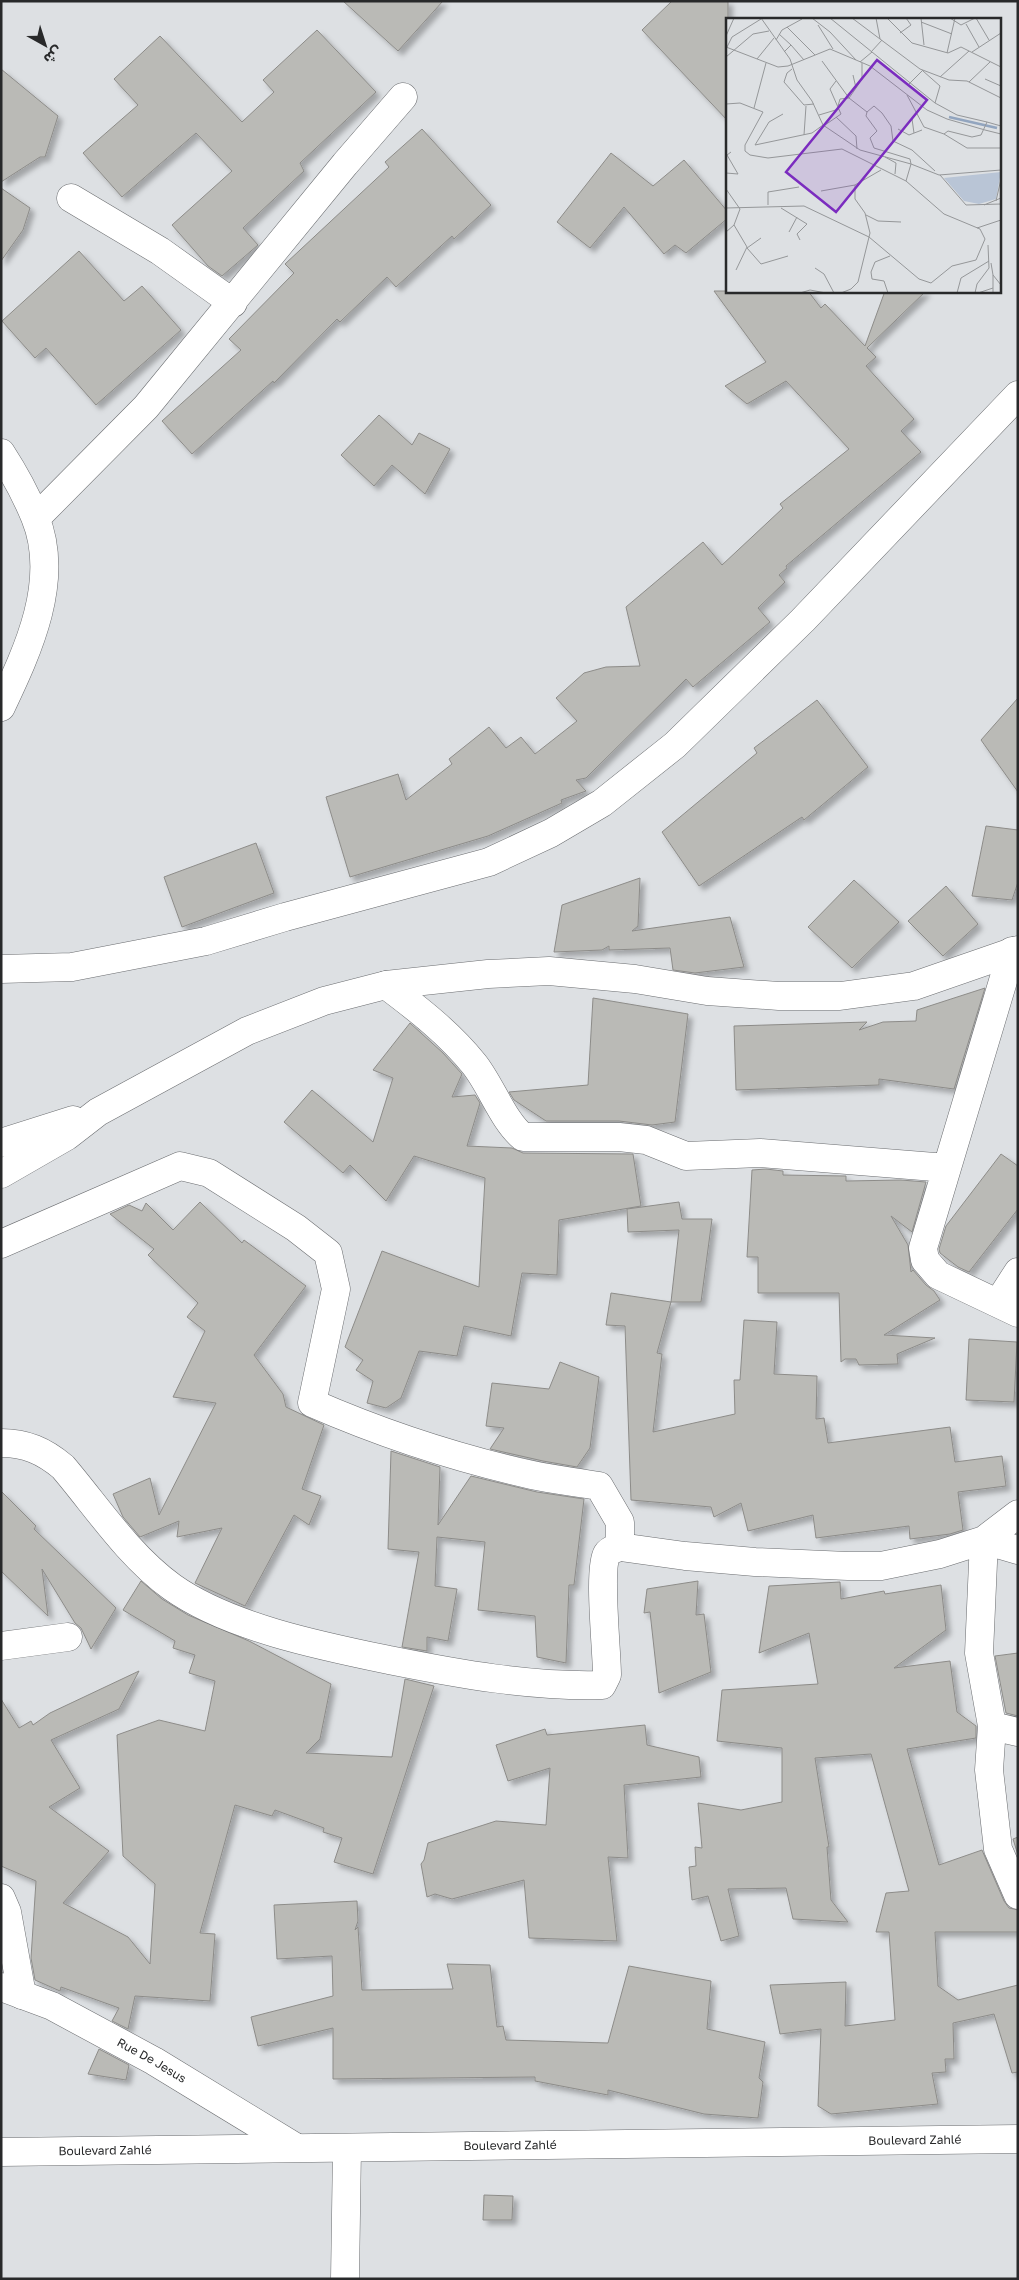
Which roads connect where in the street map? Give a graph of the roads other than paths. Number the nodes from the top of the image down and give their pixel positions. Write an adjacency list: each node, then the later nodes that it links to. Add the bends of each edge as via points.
1 (403, 97): 3 (street)
2 (71, 198): 3 (street, via 160,251)
3 (233, 303): 6 (street, via 146,407)
4 (1018, 395): 9 (street, via 802,620 675,745 602,803 551,833 489,862 206,941 72,967)
5 (1, 453): 6 (street)
6 (36, 518): 7 (street, via 44,560 41,605 25,657)
7 (1, 707)
8 (1015, 950): 10 (street, via 914,986 840,996 707,991 635,979 549,971); 13 (street)
9 (1, 969)
10 (386, 985): 11 (street, via 324,1001 247,1031); 13 (street, via 452,1038 483,1076 514,1130 523,1137 646,1140 686,1156 760,1154)
11 (98, 1112): 12 (street); 14 (street, via 66,1136)
12 (1, 1143)
13 (947, 1168): 17 (street, via 923,1248 925,1260 938,1275)
14 (1, 1174)
15 (1, 1244): 21 (street, via 180,1166 209,1173 296,1228 328,1253 336,1289 312,1403 412,1442 532,1475 599,1486 620,1522)
16 (1018, 1272): 17 (street)
17 (1008, 1308)
18 (1, 1442): 21 (street, via 38,1449 63,1466 137,1556 192,1600 260,1627 318,1645 431,1668 547,1684 602,1685 607,1675 602,1571 608,1553)
19 (1018, 1514): 20 (street)
20 (984, 1540): 21 (street, via 940,1554 881,1566 755,1562); 22 (street); 25 (street, via 980,1653)
21 (620, 1547)
22 (1018, 1550)
23 (68, 1637): 24 (street)
24 (1, 1646)
25 (1005, 1729): 26 (street, via 989,1770 998,1849)
26 (1018, 1895)
27 (1, 1898): 28 (street, via 7,1912)
28 (11, 1991): 30 (street, Rue De Jesus, via 52,2006 154,2061)
29 (1018, 2138): 31 (street, Boulevard Zahlé)
30 (295, 2147): 31 (street, Boulevard Zahlé); 32 (street, Boulevard Zahlé)
31 (347, 2148): 33 (street)
32 (1, 2152)
33 (345, 2279)

